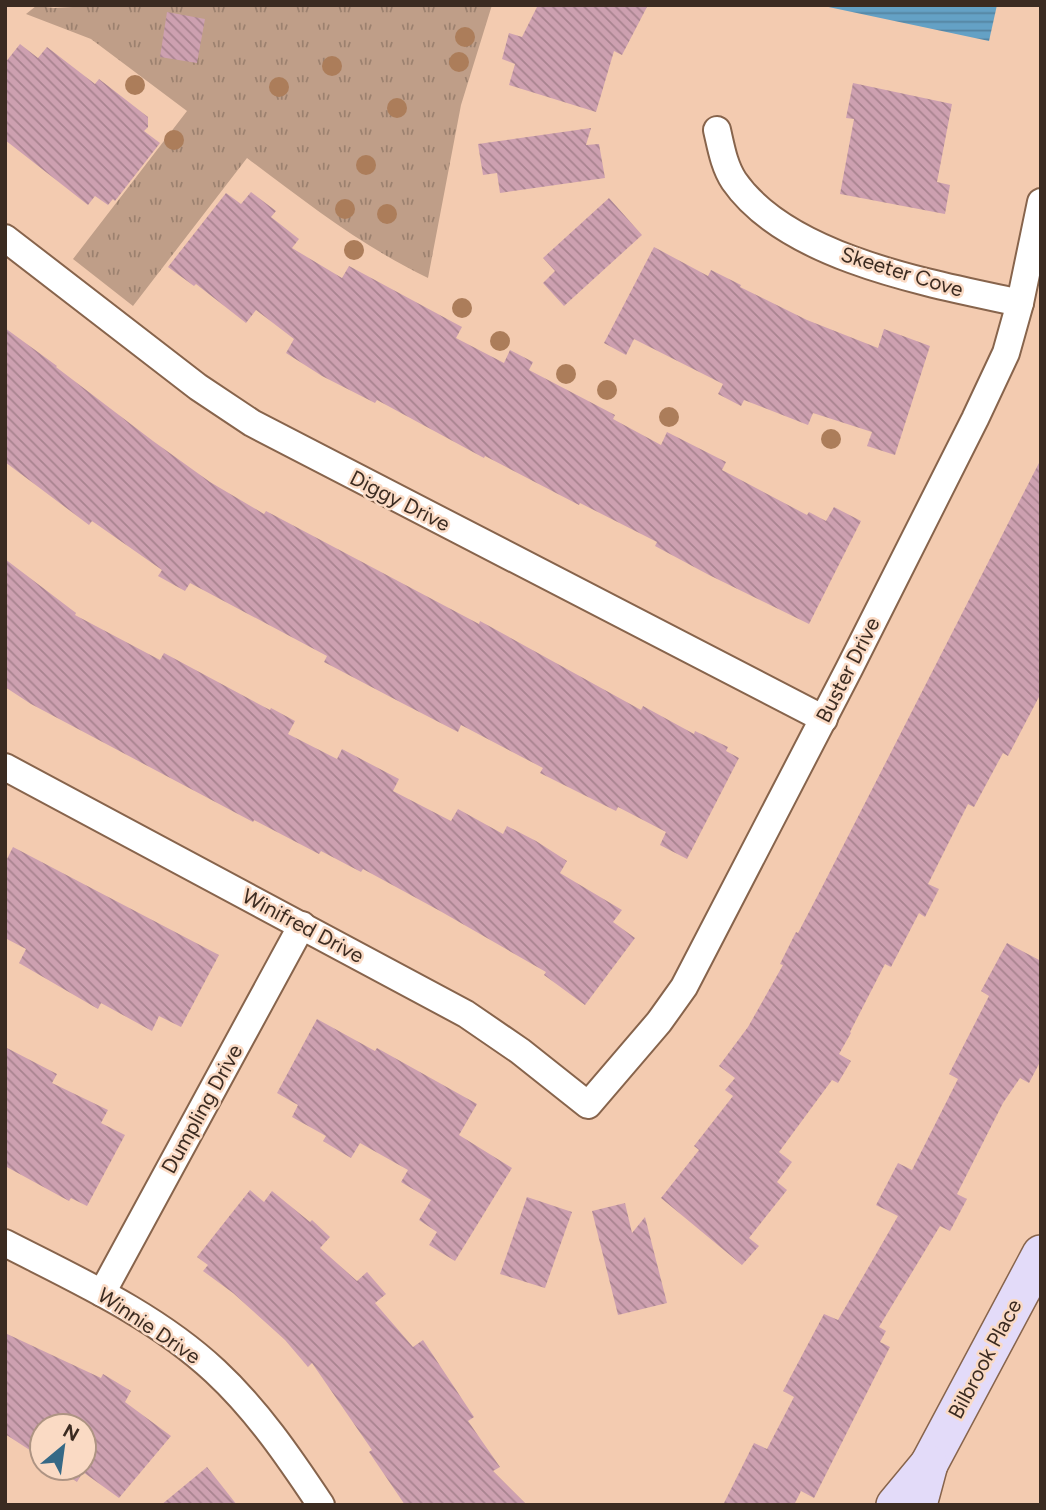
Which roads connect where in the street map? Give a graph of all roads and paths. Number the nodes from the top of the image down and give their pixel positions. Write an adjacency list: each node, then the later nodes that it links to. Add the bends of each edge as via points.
1 (717, 130): 4 (street, Skeeter Cove, via 734,180 759,209 791,230 867,265)
2 (1041, 202): 4 (street, Buster Drive)
3 (5, 238): 5 (street, Diggy Drive, via 198,387 252,423)
4 (1020, 303): 5 (street, Buster Drive, via 1006,353 975,419)
5 (824, 719): 8 (street, Buster Drive, via 684,987)
6 (5, 767): 7 (street, Winifred Drive)
7 (302, 925): 8 (street, Winifred Drive, via 466,1014); 11 (street, Dumpling Drive)
8 (588, 1105)
9 (5, 1243): 11 (street, Winnie Drive)
10 (1041, 1254): 12 (street, Bilbrook Place)
11 (102, 1293): 13 (street, Winnie Drive, via 166,1332 214,1370 284,1450)
12 (929, 1464): 14 (street, Bilbrook Place); 15 (street, Bilbrook Place)
13 (321, 1505)
14 (895, 1505)
15 (918, 1505)

